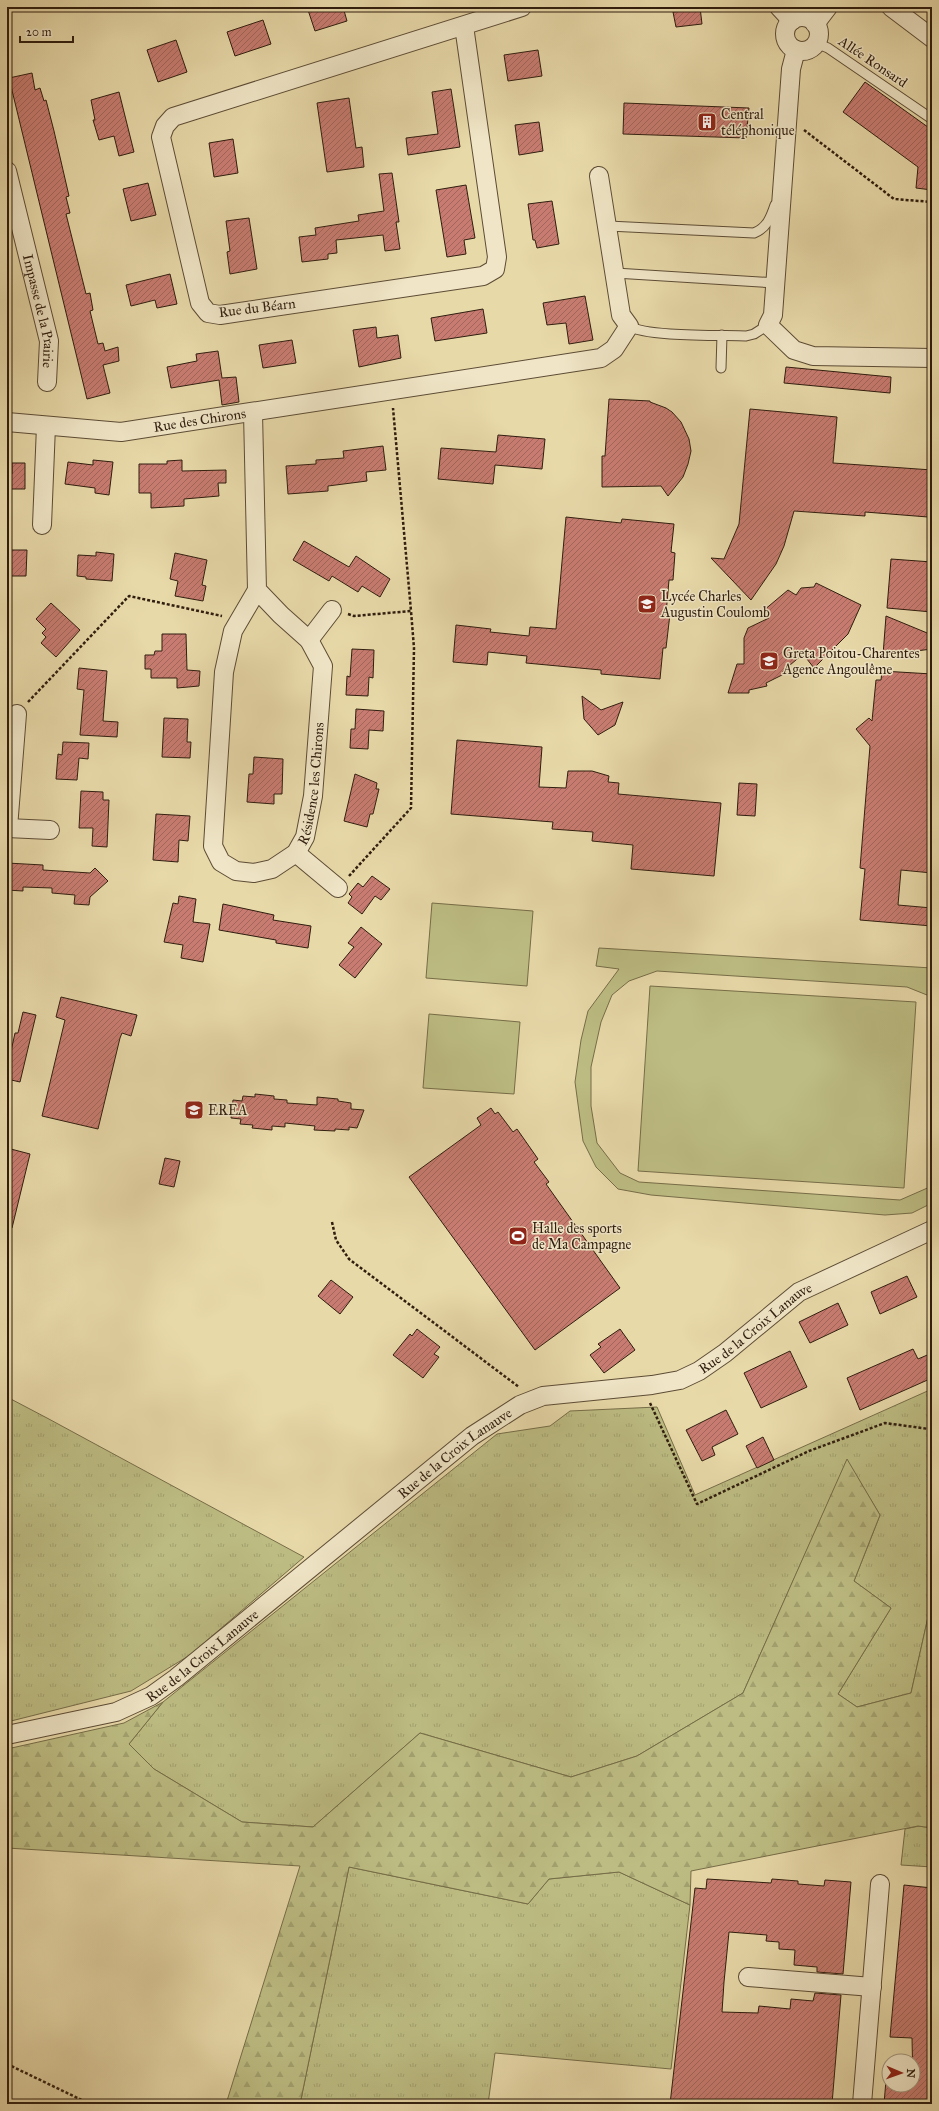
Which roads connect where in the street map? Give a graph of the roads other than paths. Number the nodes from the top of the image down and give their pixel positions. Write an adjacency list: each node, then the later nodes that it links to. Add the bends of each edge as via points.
1 (522, 7): 7 (street, Rue du Béarn)
2 (779, 7): 5 (street)
3 (828, 7): 6 (street)
4 (891, 7): 8 (street)
5 (792, 21): 6 (street, via 801,18 811,20); 10 (street, via 786,31 786,37 787,42)
6 (815, 24): 9 (street, via 819,33)
7 (464, 26): 7 (street, Rue du Béarn, via 173,118 165,126 161,137 200,303 208,313 220,315 475,278 495,269 497,257)
8 (932, 38)
9 (816, 43): 10 (street, via 810,49); 11 (lane, Allée Ronsard, via 828,48)
10 (796, 50): 14 (street, via 791,69)
11 (932, 119)
12 (7, 171): 23 (street, Impasse de la Prairie, via 49,341)
13 (599, 176): 15 (street)
14 (783, 185): 15 (lane, via 768,223 754,233); 17 (street)
15 (608, 226): 16 (street)
16 (615, 273): 17 (lane); 19 (street, via 621,315)
17 (776, 283): 18 (street, via 773,315)
18 (768, 325): 20 (lane, via 746,336); 21 (street, via 794,350 813,356)
19 (629, 326): 20 (lane, via 651,332); 24 (street, Rue des Chirons, via 614,349 601,358)
20 (722, 335): 22 (lane)
21 (932, 358)
22 (721, 368)
23 (47, 382)
24 (253, 413): 26 (street, Rue des Chirons, via 121,432); 28 (street)
25 (7, 422): 26 (street, Rue des Chirons)
26 (46, 426): 27 (street)
27 (42, 526)
28 (257, 590): 30 (street, Résidence les Chirons); 34 (street, Résidence les Chirons, via 233,631 224,672 213,846 221,862 236,870 254,873 272,869)
29 (332, 610): 30 (street)
30 (309, 640): 34 (street, Résidence les Chirons, via 323,666 313,796 305,837)
31 (17, 714): 32 (street)
32 (8, 828): 33 (street)
33 (50, 830)
34 (296, 853): 35 (street)
35 (338, 888)
36 (932, 1230): 37 (street, Rue de la Croix Lanauve, via 799,1292 725,1353 699,1371 680,1380 561,1394 520,1405 472,1436 152,1696 116,1712)
37 (7, 1736)
38 (880, 1884): 40 (street)
39 (748, 1977): 40 (street)
40 (872, 1987): 41 (street)
41 (862, 2104)

